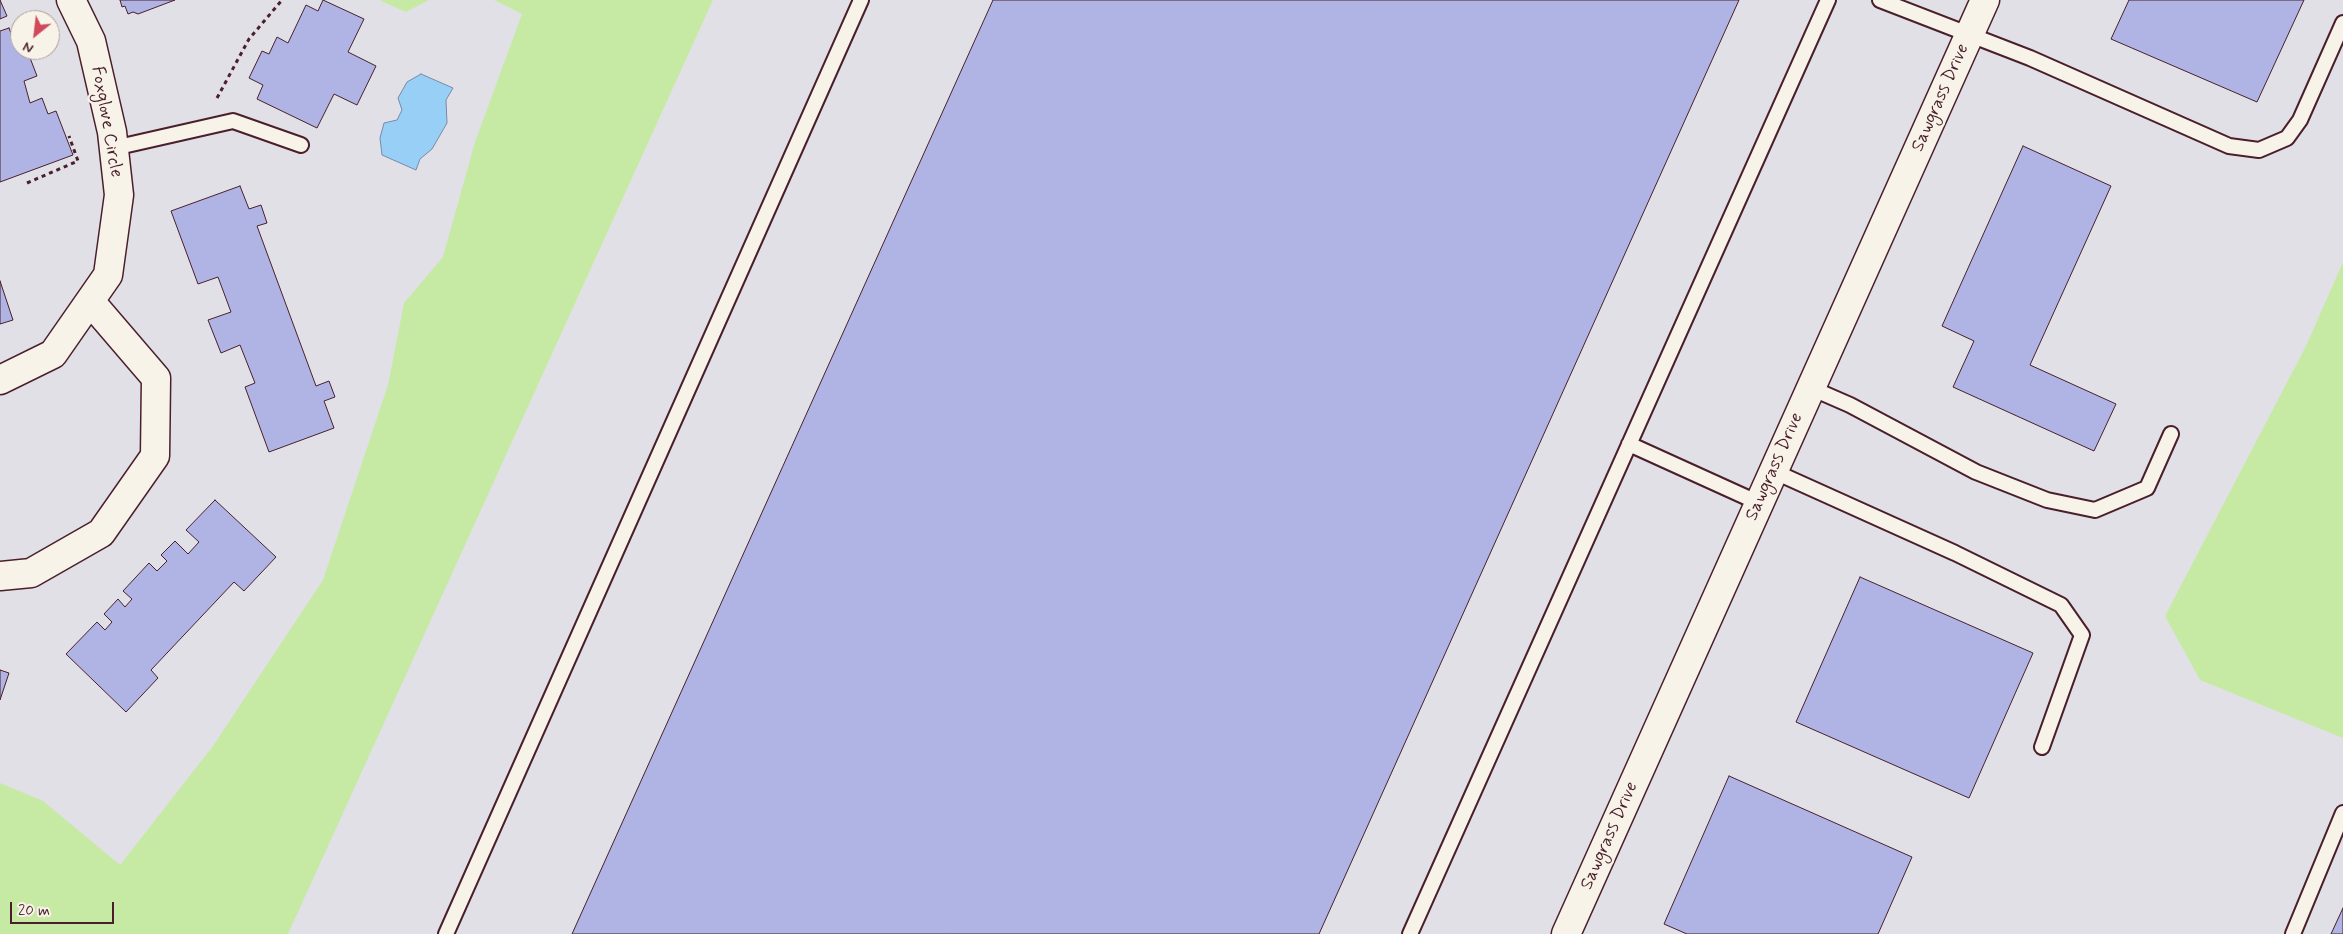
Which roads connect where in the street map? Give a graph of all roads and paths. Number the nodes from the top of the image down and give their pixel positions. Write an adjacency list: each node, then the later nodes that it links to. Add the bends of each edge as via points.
1 (71, 0): 12 (street, Foxglove Circle, via 91,42)
2 (282, 0): 9 (path, via 249,39)
3 (860, 0): 24 (lane)
4 (1828, 0): 18 (lane)
5 (1880, 0): 8 (lane)
6 (1985, 0): 8 (street, Sawgrass Drive)
7 (2343, 23): 8 (lane, via 2300,120 2287,138 2259,150 2229,146 2030,58)
8 (1969, 36): 16 (street, Sawgrass Drive)
9 (201, 127): 11 (lane, via 233,121); 12 (lane)
10 (69, 136): 13 (path, via 78,161)
11 (301, 145)
12 (114, 148): 14 (street, Foxglove Circle, via 119,195 108,276)
13 (27, 182)
14 (90, 301): 15 (street, Foxglove Circle, via 53,354); 21 (street, via 156,378 155,456 101,533 31,573)
15 (0, 380)
16 (1811, 388): 17 (lane, via 1850,405 1976,472 2047,500 2095,510 2147,488); 19 (street, Sawgrass Drive)
17 (2171, 434)
18 (1629, 444): 20 (lane); 25 (lane)
19 (1773, 471): 20 (street, Sawgrass Drive); 22 (lane, via 2061,605 2082,635)
20 (1759, 503): 26 (street, Sawgrass Drive)
21 (0, 576)
22 (2042, 747)
23 (2343, 812): 27 (lane)
24 (446, 934)
25 (1410, 934)
26 (1566, 934)
27 (2293, 934)

